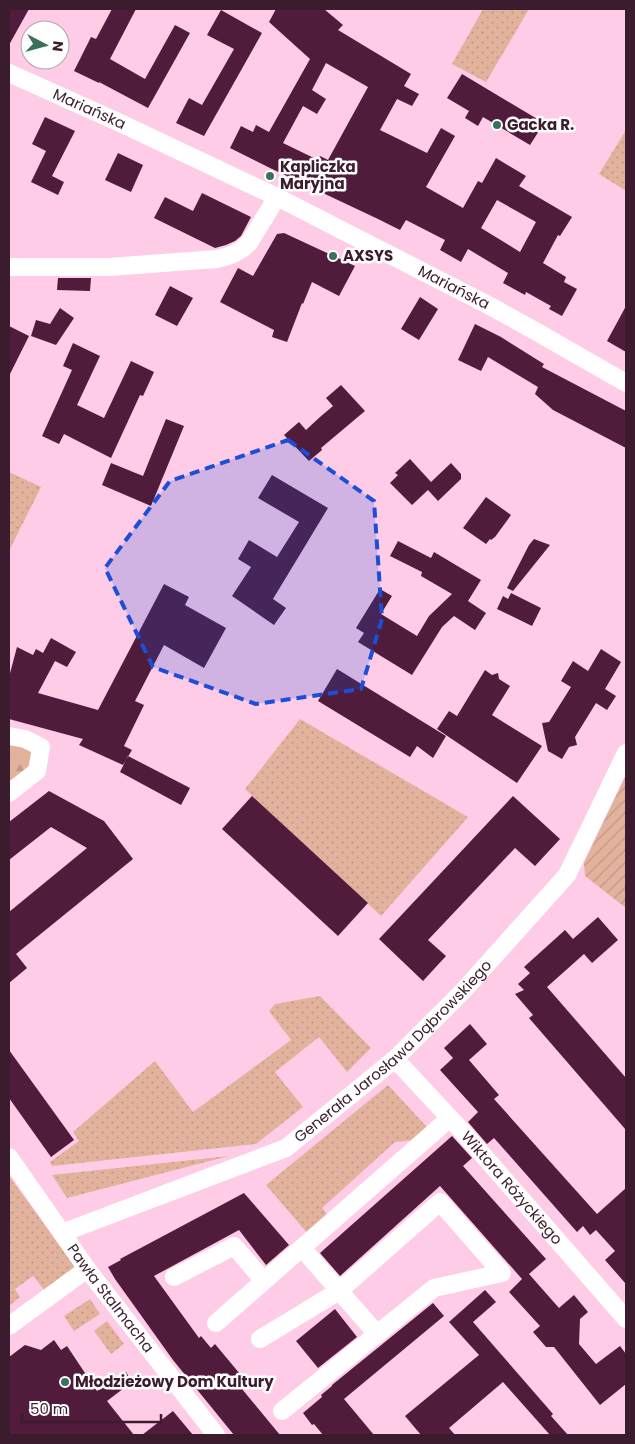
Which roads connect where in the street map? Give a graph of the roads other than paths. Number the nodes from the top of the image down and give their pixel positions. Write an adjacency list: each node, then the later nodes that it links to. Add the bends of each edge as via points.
1 (9, 73): 2 (street, Mariańska)
2 (277, 197): 3 (street, via 249,244 230,256 109,267); 4 (street, Mariańska, via 490,306)
3 (9, 267)
4 (626, 383)
5 (9, 736): 7 (street, via 25,739 41,748 37,771)
6 (626, 752): 8 (street, Generała Jarosława Dąbrowskiego, via 567,875 463,991)
7 (9, 792)
8 (395, 1059): 9 (street, Wiktora Różyckiego); 11 (street, Generała Jarosława Dąbrowskiego, via 286,1148)
9 (450, 1118): 12 (street); 17 (street, Wiktora Różyckiego)
10 (9, 1157): 11 (street, Pawła Stalmacha)
11 (62, 1233): 13 (street, Pawła Stalmacha)
12 (302, 1248): 15 (street); 16 (street)
13 (87, 1269): 19 (street); 23 (street, Pawła Stalmacha)
14 (174, 1277): 15 (street, via 234,1246)
15 (264, 1281): 18 (street)
16 (339, 1291): 20 (street); 20 (street, via 440,1202 502,1273 434,1288); 21 (street)
17 (626, 1318)
18 (216, 1323)
19 (9, 1326)
20 (377, 1334): 22 (street)
21 (260, 1339)
22 (282, 1411)
23 (216, 1435)

